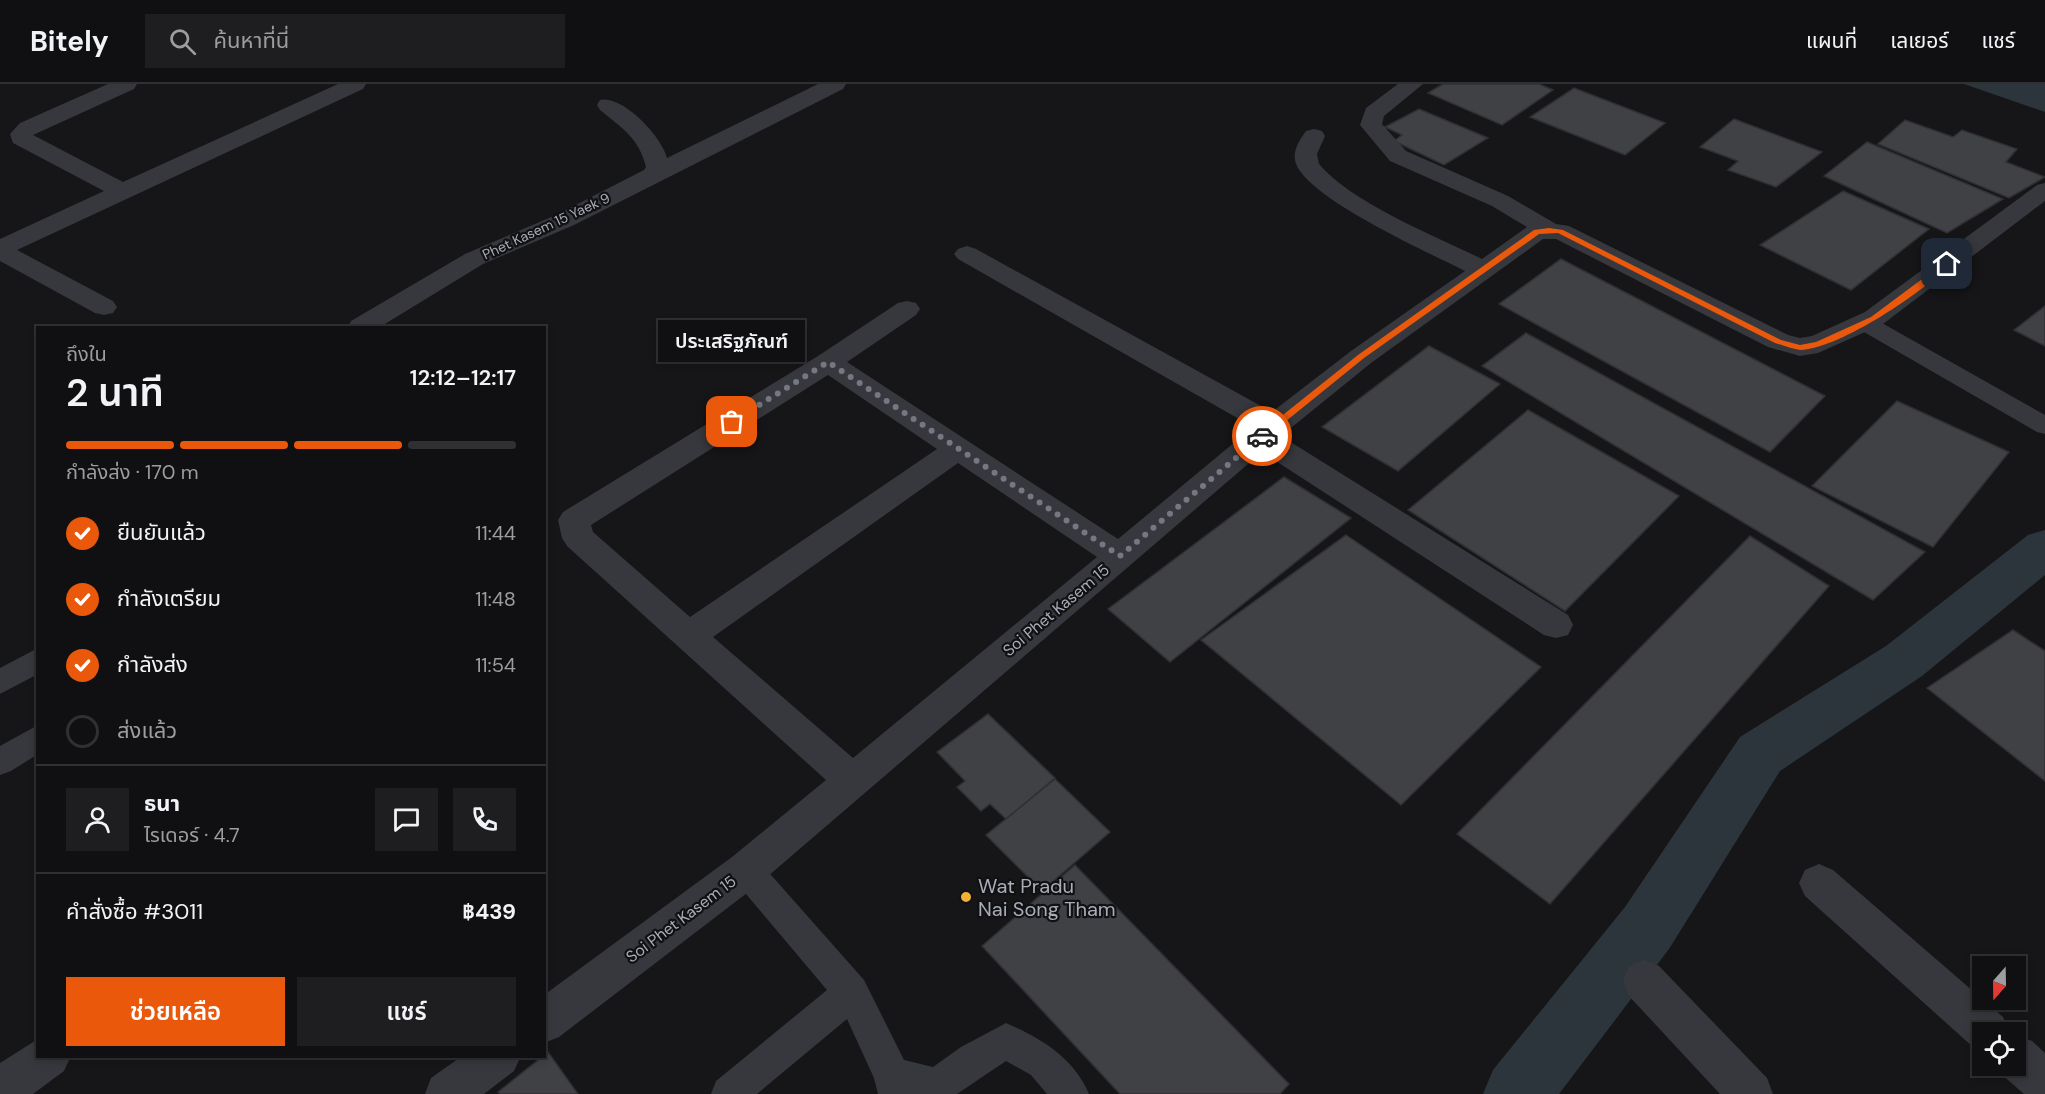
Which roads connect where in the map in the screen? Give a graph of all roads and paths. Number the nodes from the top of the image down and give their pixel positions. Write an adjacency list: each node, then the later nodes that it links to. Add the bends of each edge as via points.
1 (126, 84): 9 (street, via 21,134 21,138)
2 (355, 84): 9 (street)
3 (835, 84): 7 (street, Phet Kasem 15 Yaek 9)
4 (1412, 84): 10 (street, via 1374,113 1371,125 1398,156 1500,201)
5 (608, 105): 7 (street, via 653,148 658,167)
6 (1314, 136): 13 (street, via 1305,153 1308,166 1328,188)
7 (652, 175): 17 (street, Phet Kasem 15 Yaek 9, via 565,220 474,259)
8 (2045, 190): 16 (street)
9 (122, 191): 11 (street)
10 (1549, 230): 13 (street, Soi Phet Kasem 15, via 1537,232); 16 (street, via 1560,231 1791,346 1818,344)
11 (0, 249): 14 (street)
12 (967, 254): 20 (street)
13 (1484, 270): 20 (street, Soi Phet Kasem 15, via 1361,357)
14 (104, 307)
15 (907, 309): 18 (street)
16 (1865, 322): 19 (lane)
17 (363, 326)
18 (828, 362): 21 (street); 24 (street, via 574,520 578,538)
19 (2045, 426)
20 (1268, 431): 22 (street, Soi Phet Kasem 15); 23 (street)
21 (959, 448): 22 (street); 24 (street)
22 (1120, 556): 29 (street, Soi Phet Kasem 15)
23 (1556, 625)
24 (688, 636): 29 (street)
25 (36, 660): 26 (lane)
26 (0, 682)
27 (36, 739): 28 (lane)
28 (0, 762)
29 (853, 781): 30 (street, Soi Phet Kasem 15)
30 (746, 870): 33 (lane); 34 (street, Soi Phet Kasem 15)
31 (1819, 883): 35 (street)
32 (1644, 981): 45 (street)
33 (852, 992): 40 (lane); 43 (lane)
34 (546, 1020)
35 (1977, 1022)
36 (46, 1058): 41 (street)
37 (496, 1058): 42 (street)
38 (2026, 1066): 39 (street)
39 (2045, 1083)
40 (894, 1084): 44 (lane, via 937,1086 1006,1041 1044,1062)
41 (0, 1090)
42 (447, 1094)
43 (729, 1094)
44 (1071, 1094)
45 (1751, 1094)

